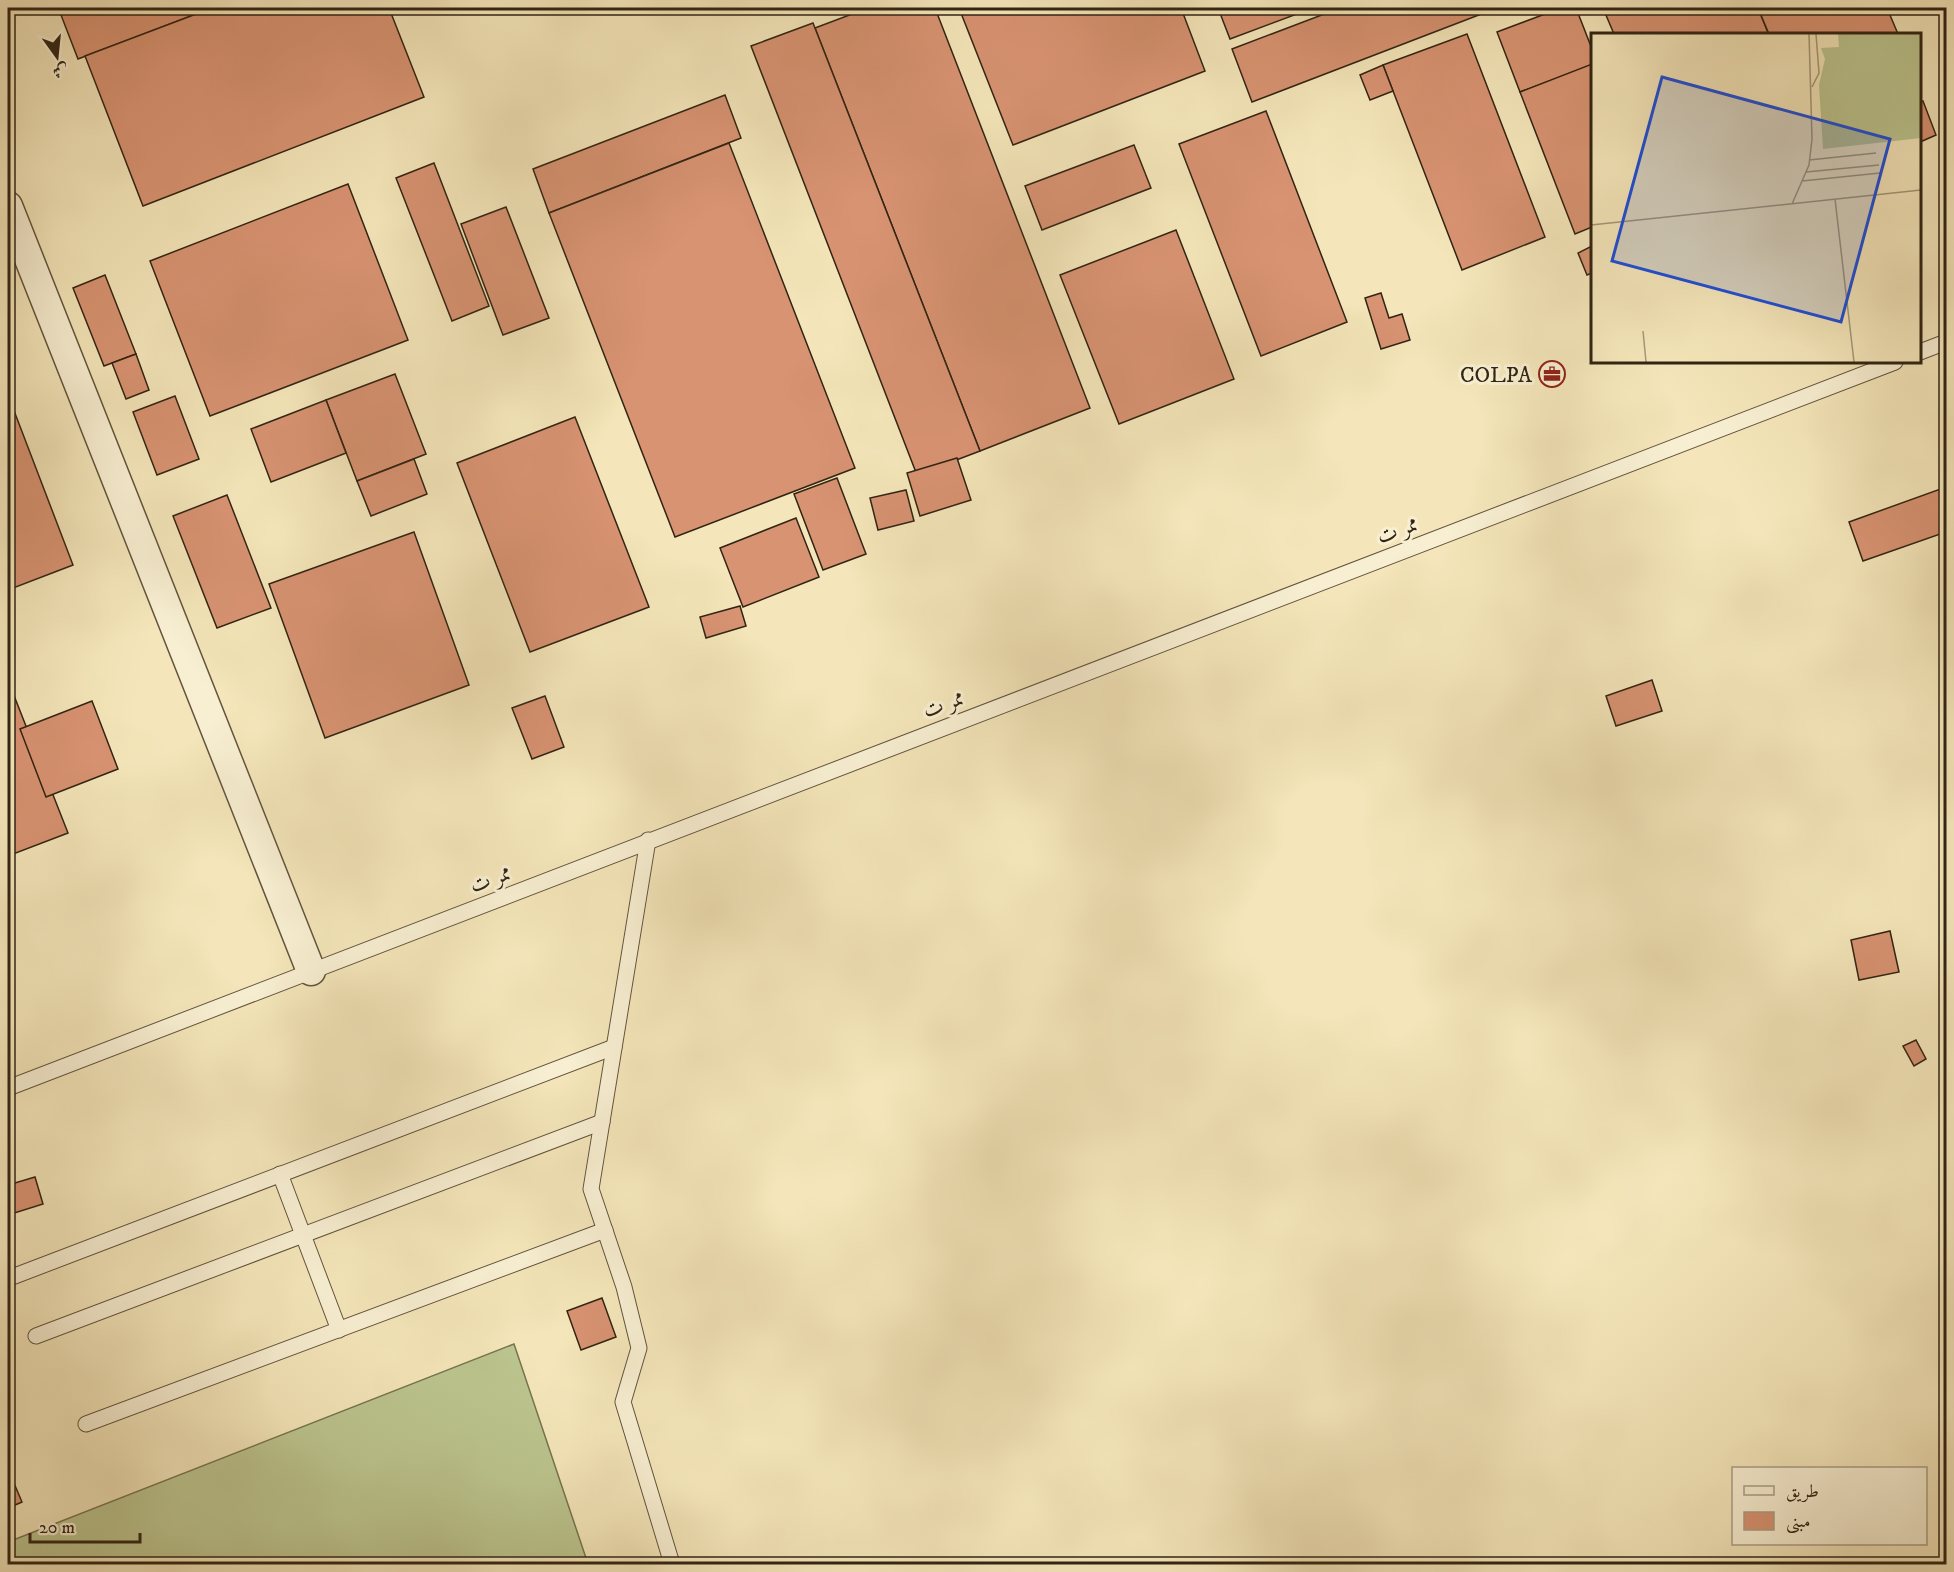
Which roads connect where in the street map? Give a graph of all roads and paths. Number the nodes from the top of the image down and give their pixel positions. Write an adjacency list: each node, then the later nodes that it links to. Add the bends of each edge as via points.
1 (8, 206): 6 (street)
2 (1947, 342): 3 (lane)
3 (1921, 352)
4 (1892, 363): 5 (lane, ممر ت)
5 (648, 840): 6 (lane, ممر ت); 7 (lane)
6 (311, 971): 8 (lane, ممر ت)
7 (615, 1047): 9 (lane); 10 (lane)
8 (8, 1088)
9 (602, 1122): 11 (lane, via 591,1190); 12 (lane)
10 (280, 1174): 12 (lane); 13 (lane)
11 (604, 1230): 14 (lane); 17 (lane, via 639,1348 623,1402)
12 (303, 1235): 14 (lane); 15 (lane)
13 (12, 1277)
14 (339, 1330): 16 (lane)
15 (36, 1336)
16 (86, 1424)
17 (672, 1564)

